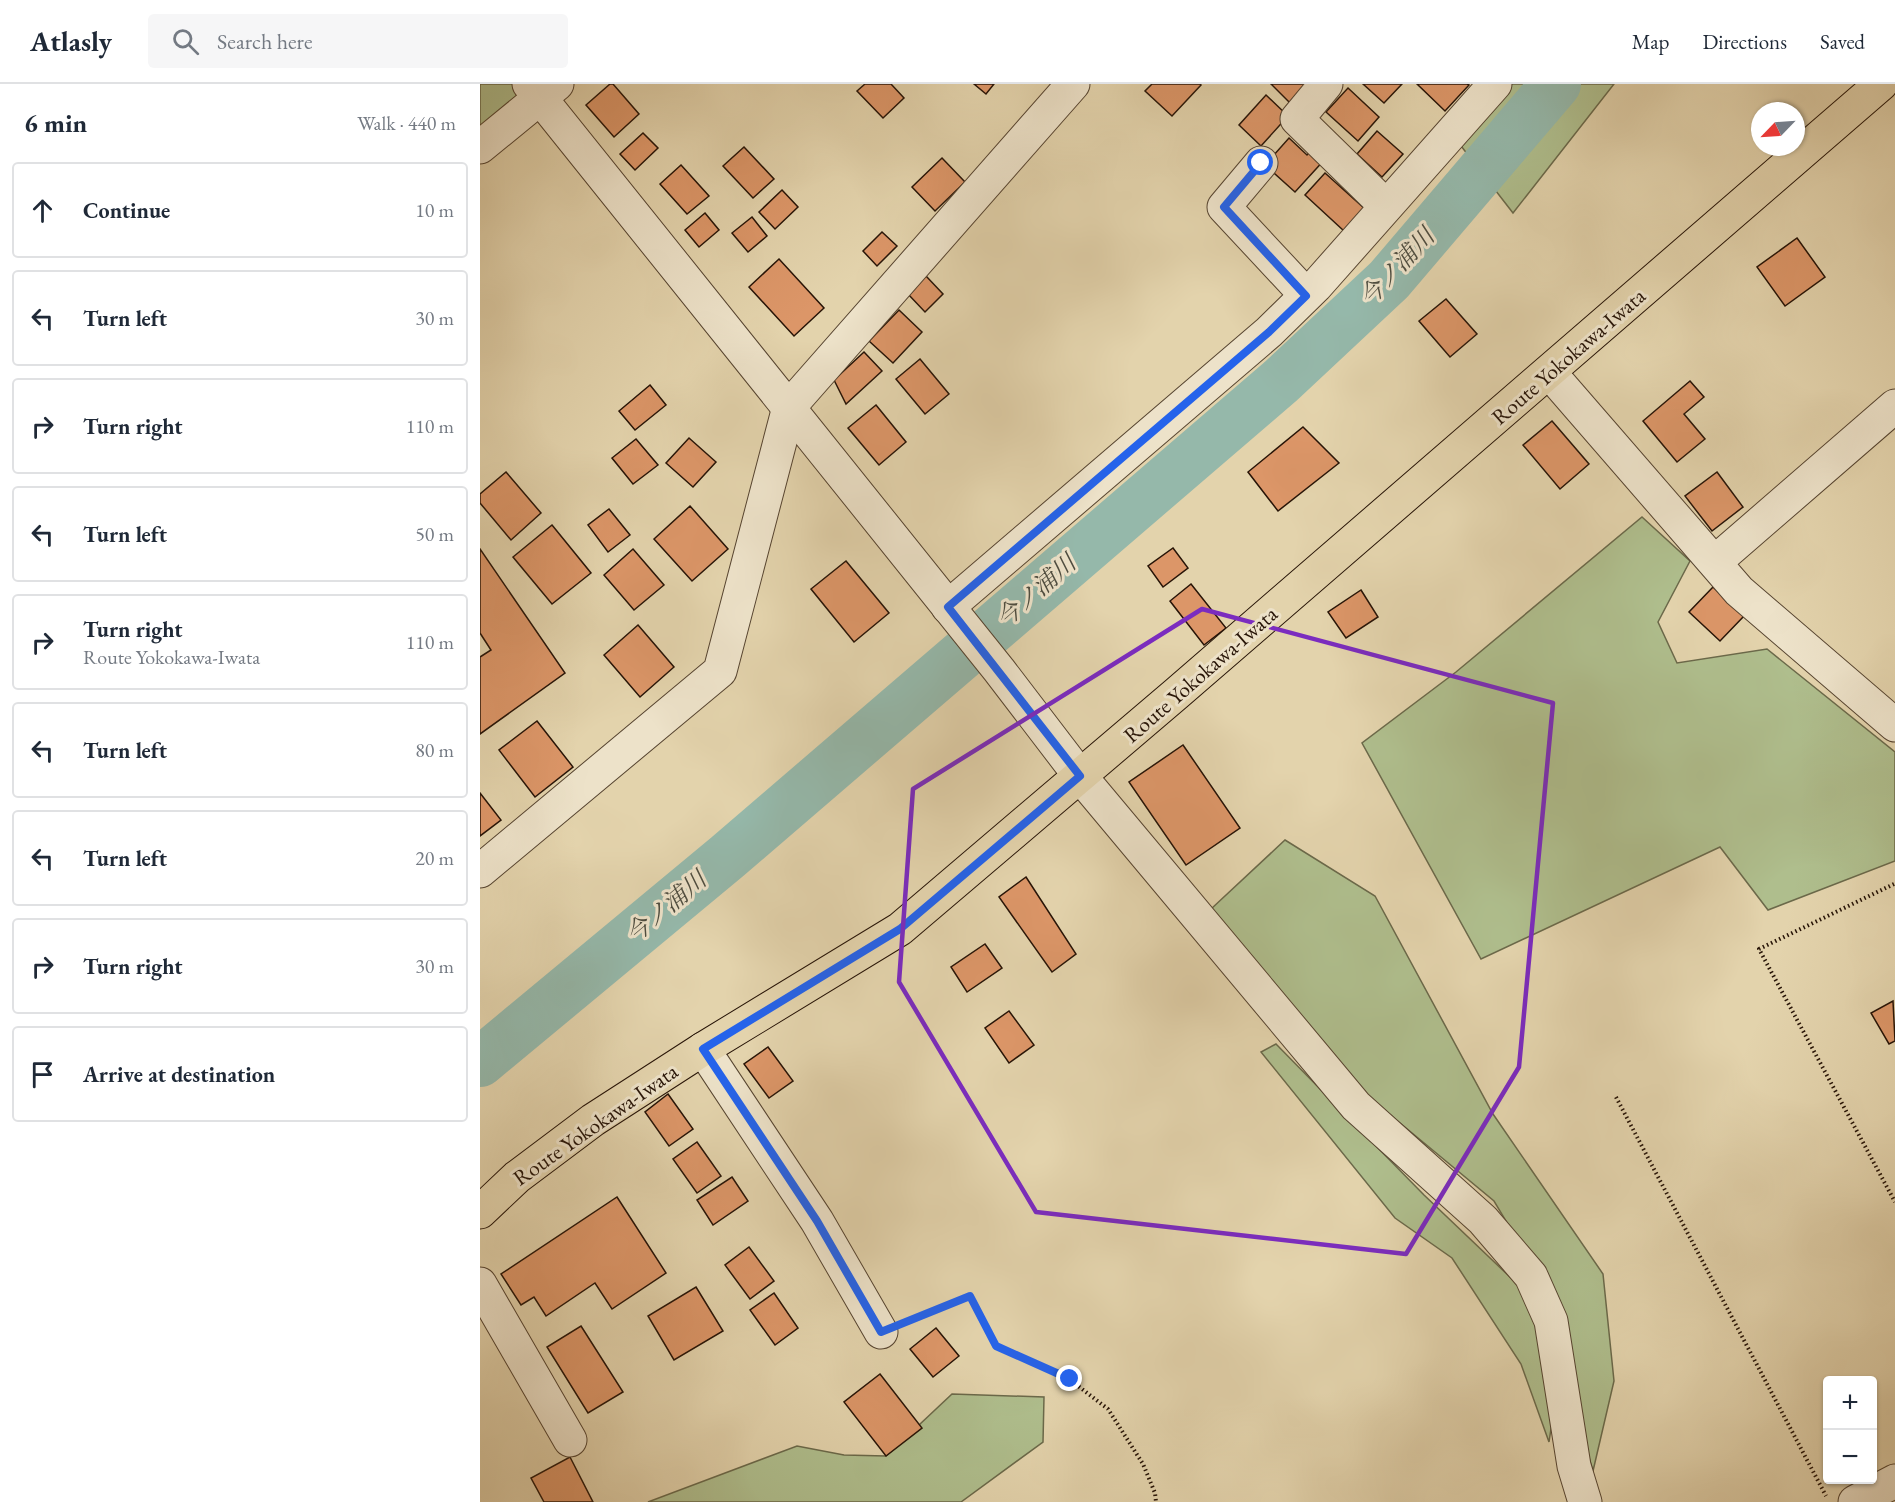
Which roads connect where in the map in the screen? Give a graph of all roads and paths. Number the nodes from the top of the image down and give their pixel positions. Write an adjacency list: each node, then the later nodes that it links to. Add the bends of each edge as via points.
1 (1073, 84): 12 (street)
2 (1326, 84): 8 (street, via 1297,119)
3 (1495, 84): 8 (street)
4 (1881, 84): 10 (main road, Route Yokokawa-Iwata)
5 (542, 89): 6 (street); 12 (street)
6 (480, 147)
7 (1261, 163): 9 (street, via 1224,207)
8 (1386, 206): 9 (street)
9 (1306, 296): 14 (street)
10 (1549, 372): 13 (street); 16 (main road, Route Yokokawa-Iwata)
11 (1895, 406): 13 (street)
12 (789, 407): 14 (street); 17 (street, via 720,671)
13 (1715, 562): 15 (street, via 1739,591)
14 (950, 609): 16 (street)
15 (1895, 725)
16 (1080, 776): 19 (main road, Route Yokokawa-Iwata, via 900,929); 28 (street, via 1356,1106 1483,1220 1531,1276 1551,1321 1574,1466)
17 (480, 871)
18 (1894, 884): 21 (path, via 1759,949)
19 (703, 1049): 22 (main road, Route Yokokawa-Iwata, via 593,1120 517,1177); 24 (street, via 817,1221)
20 (1616, 1096): 29 (path)
21 (1895, 1202)
22 (480, 1212)
23 (480, 1284): 25 (street)
24 (881, 1332): 27 (path, via 970,1296 996,1346 1070,1379 1108,1408 1143,1464)
25 (570, 1440)
26 (1895, 1480): 30 (street)
27 (1155, 1502)
28 (1585, 1502)
29 (1829, 1502)
30 (1855, 1502)

